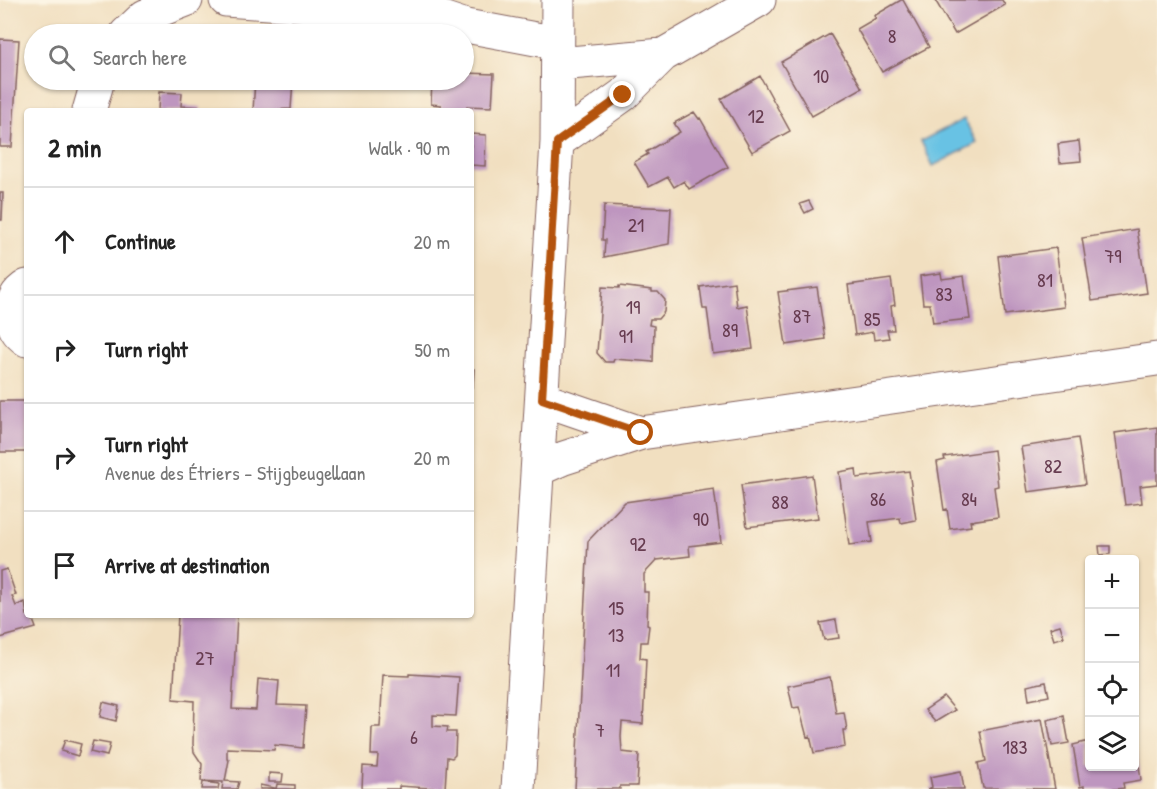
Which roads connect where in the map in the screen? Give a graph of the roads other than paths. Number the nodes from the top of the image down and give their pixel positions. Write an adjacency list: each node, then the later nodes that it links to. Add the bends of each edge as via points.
1 (186, 0): 7 (street, via 145,16)
2 (226, 0): 6 (street)
3 (467, 0): 6 (street)
4 (558, 0): 10 (street)
5 (759, 0): 11 (street)
6 (433, 15): 8 (street)
7 (137, 24)
8 (460, 24)
9 (474, 28): 10 (street)
10 (558, 54): 11 (street); 14 (street)
11 (663, 56): 14 (street, via 623,95)
12 (95, 90): 13 (street)
13 (90, 108)
14 (557, 142): 18 (street)
15 (13, 301): 16 (street, via 14,326)
16 (24, 337)
17 (1157, 359): 19 (street)
18 (542, 399): 19 (street); 20 (street)
19 (641, 433): 20 (street)
20 (538, 470): 21 (street)
21 (518, 789)

